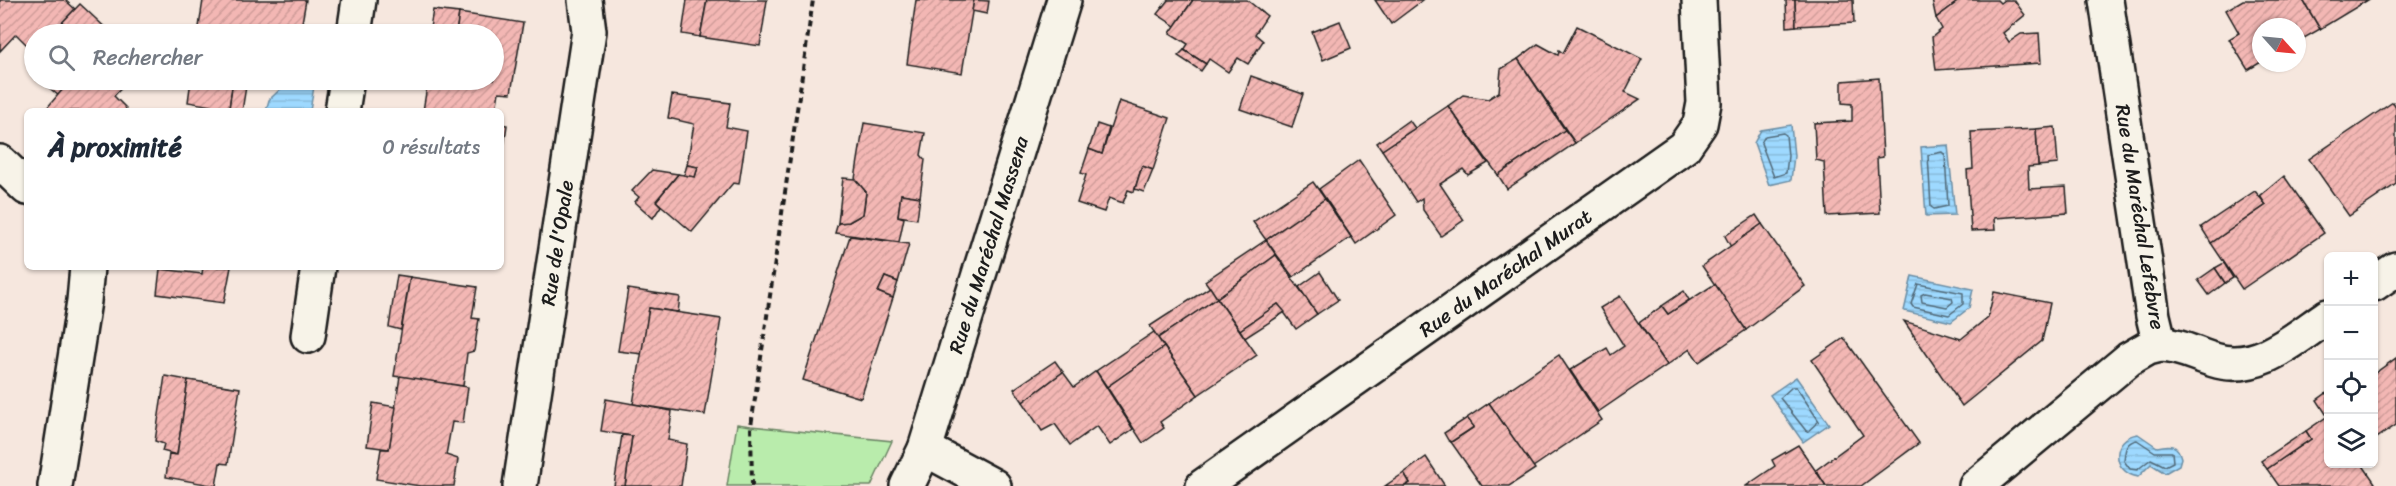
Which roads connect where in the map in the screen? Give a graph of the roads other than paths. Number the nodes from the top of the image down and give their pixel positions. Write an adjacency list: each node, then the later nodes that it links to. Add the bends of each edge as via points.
1 (359, 0): 6 (street)
2 (585, 0): 20 (street, Rue de l'Opale, via 589,30)
3 (1064, 0): 18 (street, Rue du Maréchal Massena)
4 (1699, 0): 23 (street, Rue du Maréchal Murat, via 1704,103 1700,124 1684,147)
5 (2106, 0): 17 (street, Rue du Maréchal Lefebvre)
6 (355, 24)
7 (345, 90): 8 (street)
8 (342, 108)
9 (0, 162): 10 (street)
10 (24, 185)
11 (2396, 268): 14 (street)
12 (87, 270): 19 (street)
13 (318, 270): 16 (street)
14 (2378, 281)
15 (2324, 318): 17 (street, via 2276,352 2251,362 2217,362 2184,348)
16 (308, 336)
17 (2160, 345): 24 (street, Rue du Maréchal Lefebvre, via 2129,359)
18 (925, 449): 21 (street, Rue du Maréchal Massena); 22 (street)
19 (55, 486)
20 (520, 486)
21 (908, 486)
22 (994, 486)
23 (1203, 486)
24 (1976, 486)

